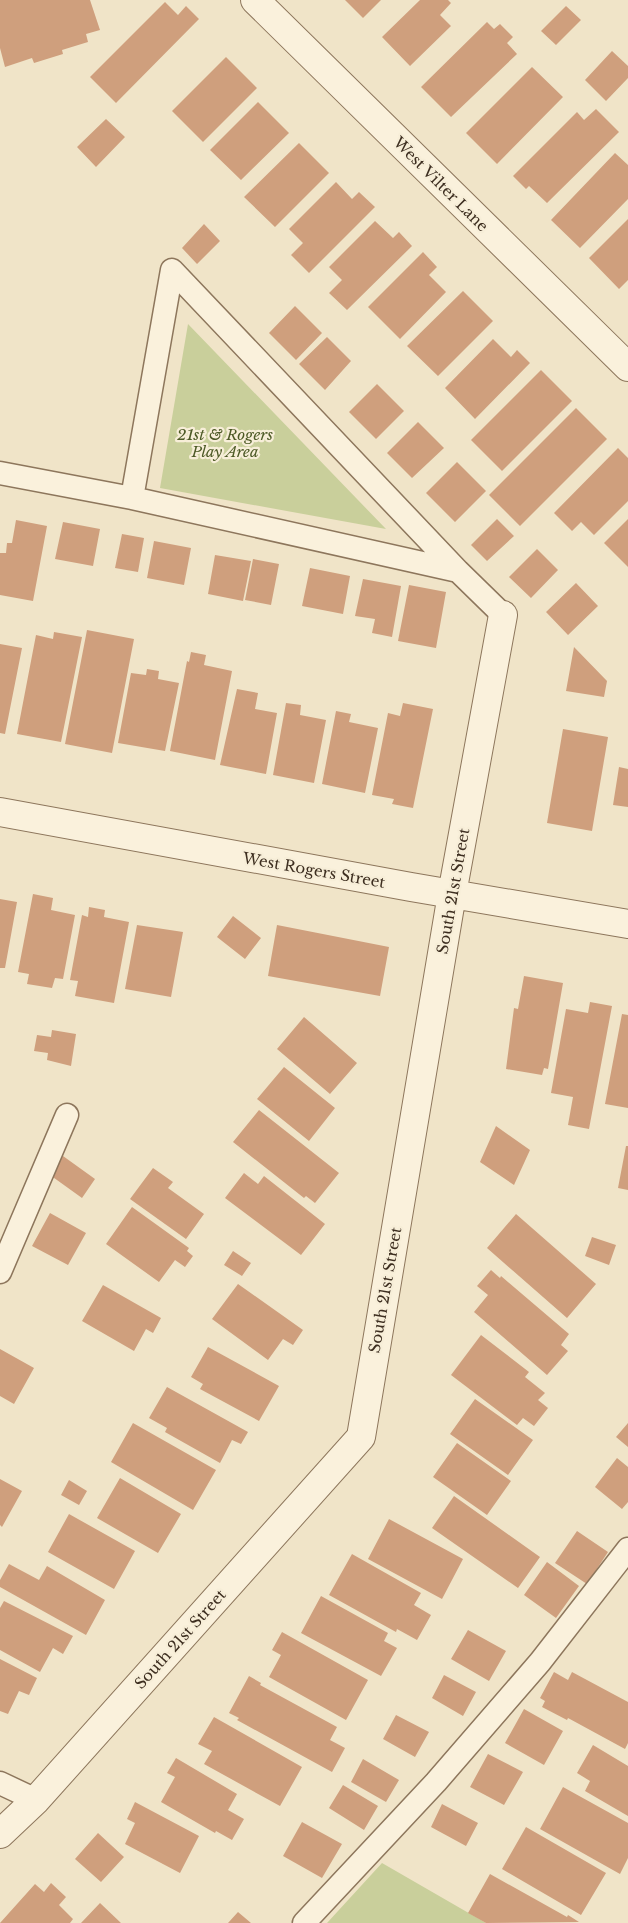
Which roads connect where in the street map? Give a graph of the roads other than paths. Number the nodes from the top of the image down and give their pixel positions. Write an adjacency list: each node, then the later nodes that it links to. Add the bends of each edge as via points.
1 (254, 0): 2 (street, West Vilter Lane)
2 (628, 367)
3 (0, 473): 4 (lane)
4 (132, 498): 5 (lane); 5 (lane, via 172,270)
5 (458, 571): 6 (lane)
6 (503, 615): 8 (street, South 21st Street)
7 (0, 812): 8 (street, West Rogers Street)
8 (452, 894): 9 (street, West Rogers Street); 14 (street, South 21st Street, via 361,1437)
9 (628, 924)
10 (67, 1115): 11 (lane)
11 (0, 1272)
12 (628, 1549): 16 (lane, via 540,1662 436,1782)
13 (0, 1783): 14 (lane)
14 (36, 1800): 15 (street, South 21st Street)
15 (0, 1834)
16 (304, 1923)

